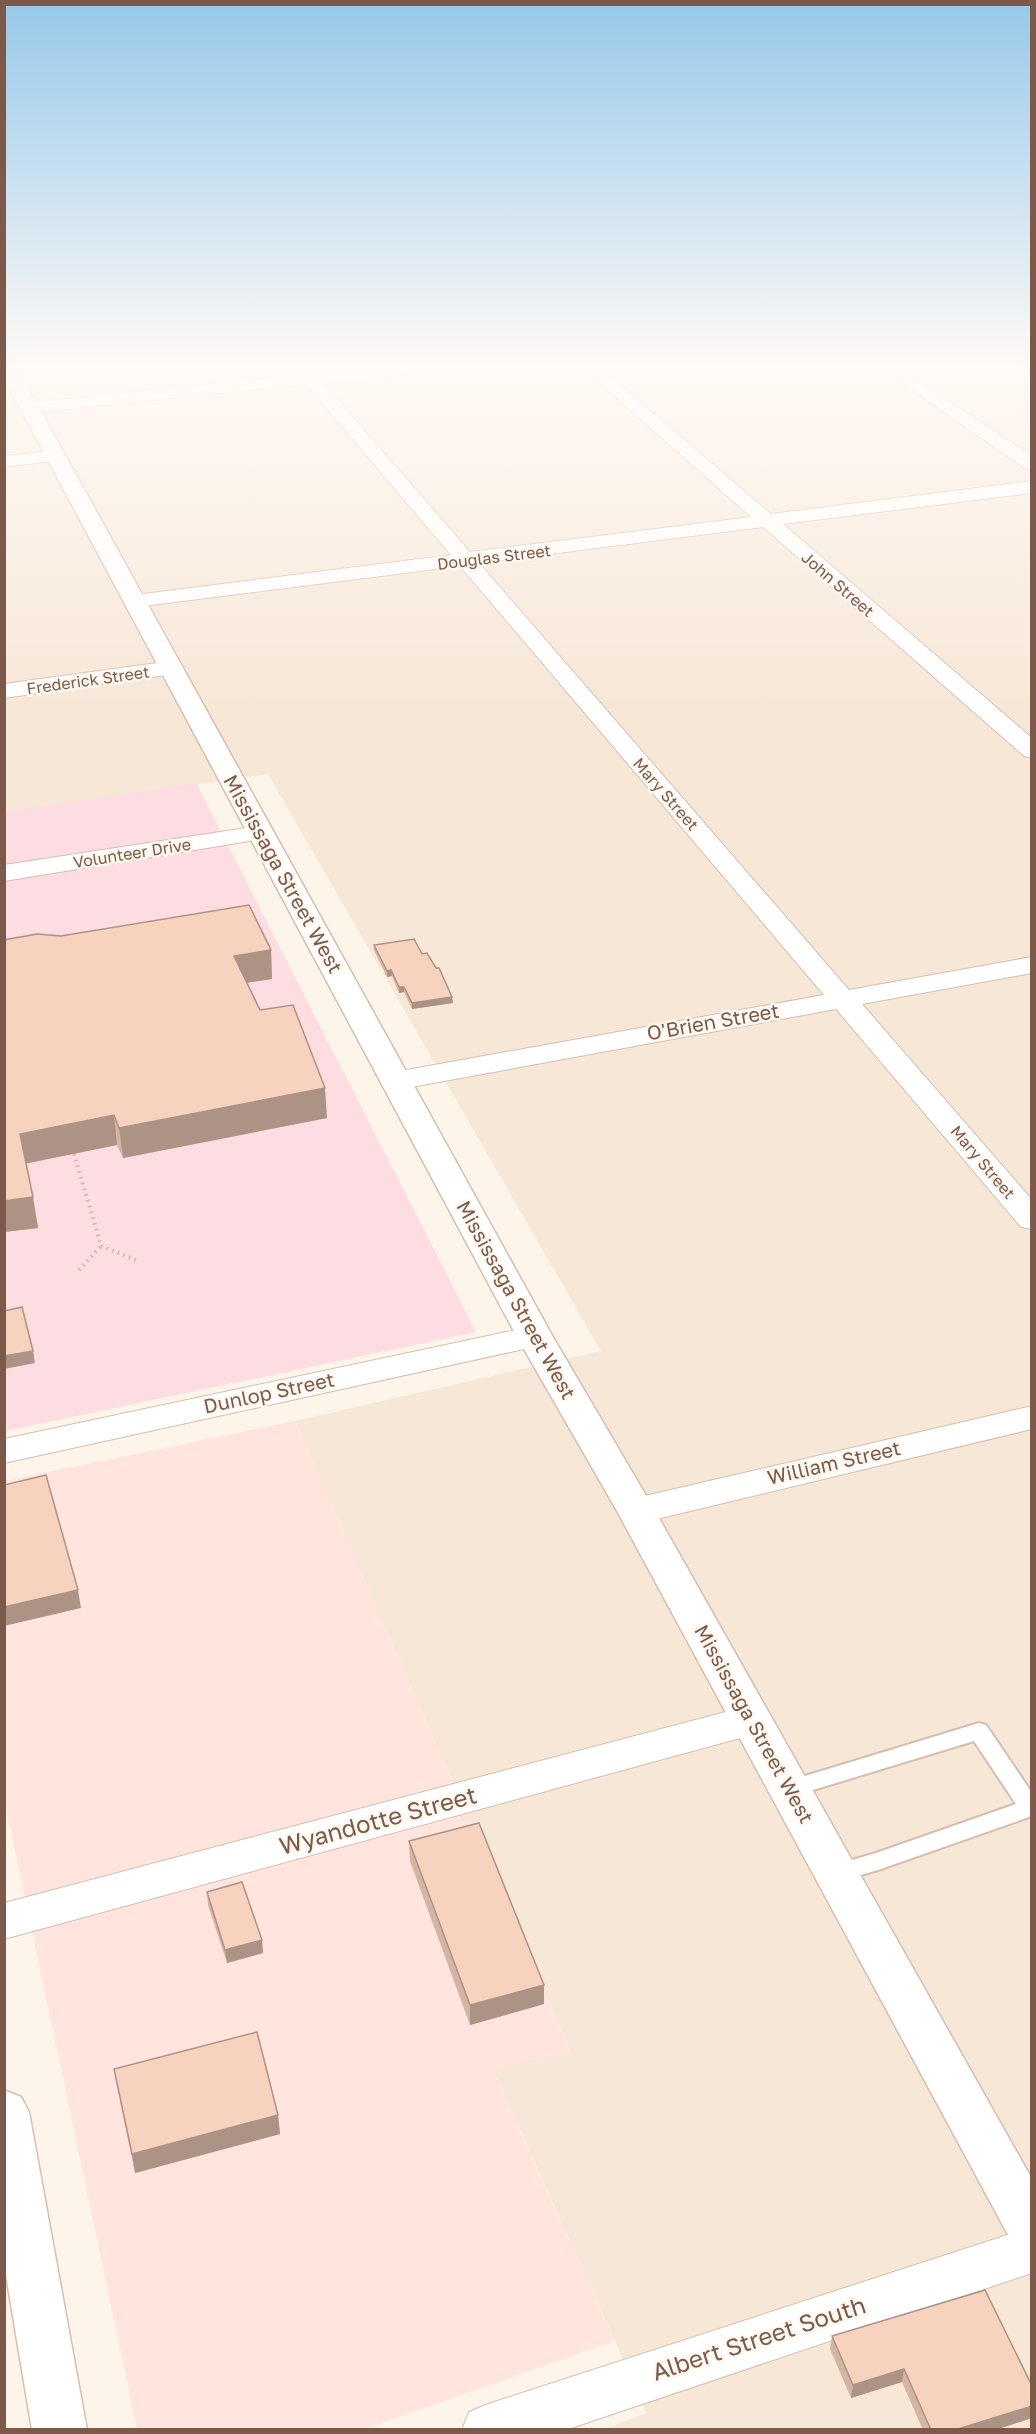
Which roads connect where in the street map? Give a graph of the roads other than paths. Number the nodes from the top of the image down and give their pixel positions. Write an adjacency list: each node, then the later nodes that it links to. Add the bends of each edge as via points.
1 (68, 482): 7 (street, Mississaga Street West)
2 (397, 482): 6 (street, Mary Street)
3 (720, 482): 5 (street, John Street)
4 (1032, 487): 5 (street, Douglas Street)
5 (765, 521): 6 (street, Douglas Street); 10 (street, John Street)
6 (464, 561): 7 (street, Douglas Street); 14 (street, Mary Street)
7 (135, 601): 8 (street, Mississaga Street West)
8 (172, 668): 9 (street, Frederick Street); 11 (street, Mississaga Street West)
9 (4, 691)
10 (1032, 751)
11 (260, 833): 12 (street, Volunteer Drive); 15 (street, Mississaga Street West)
12 (4, 873)
13 (1032, 965): 14 (street, O'Brien Street)
14 (843, 998): 15 (street, O'Brien Street); 16 (street, Mary Street)
15 (395, 1081): 17 (street, Mississaga Street West)
16 (1032, 1220)
17 (535, 1337): 19 (street, Dunlop Street); 20 (street, Mississaga Street West)
18 (1032, 1417): 20 (street, William Street)
19 (4, 1451)
20 (636, 1511): 21 (street, Mississaga Street West)
21 (752, 1720): 22 (street, Mississaga Street West); 24 (street, Wyandotte Street)
22 (790, 1789): 23 (street, Mississaga Street West); 23 (lane, via 980,1731 1030,1808)
23 (836, 1873): 27 (street, Mississaga Street West)
24 (4, 1921)
25 (4, 2112): 26 (street)
26 (9, 2164): 29 (street)
27 (1032, 2229)
28 (1032, 2250): 30 (street, Albert Street South)
29 (60, 2430)
30 (488, 2430)

